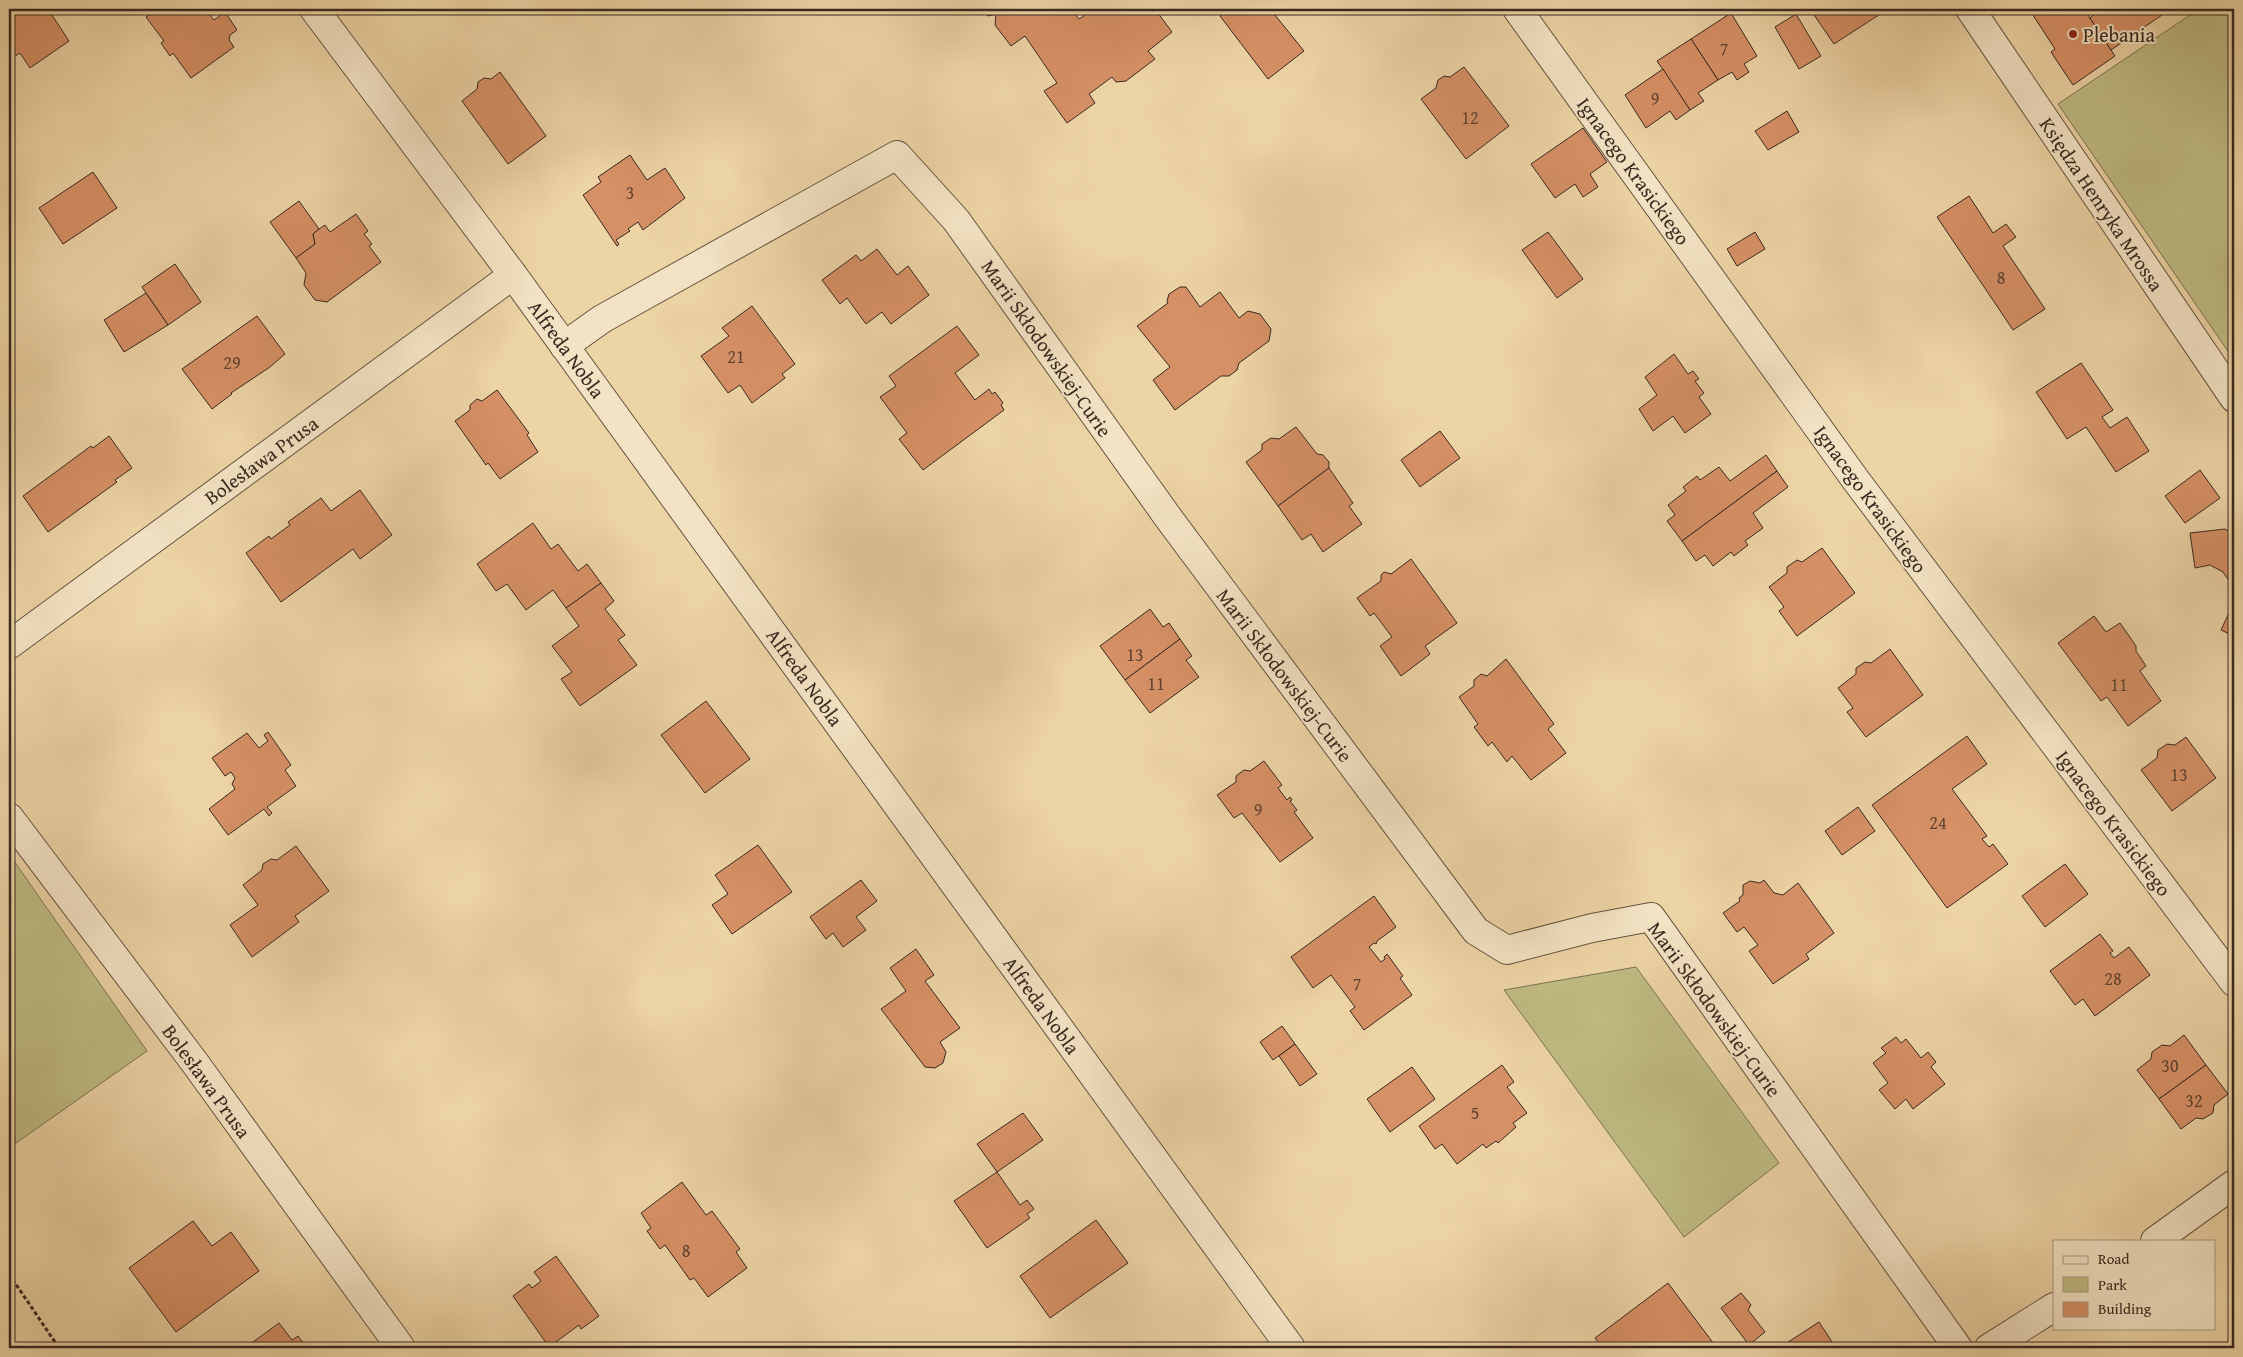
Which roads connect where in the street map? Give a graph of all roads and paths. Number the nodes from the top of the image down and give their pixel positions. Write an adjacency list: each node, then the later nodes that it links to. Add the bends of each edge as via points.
1 (314, 9): 4 (street, Alfreda Nobla)
2 (1517, 9): 9 (street, Ignacego Krasickiego, via 1856,479)
3 (1970, 9): 6 (street, Księdza Henryka Mrossa)
4 (513, 275): 5 (street, Alfreda Nobla); 7 (street, Bolesława Prusa)
5 (564, 346): 16 (street, Alfreda Nobla); 17 (street, Marii Skłodowskiej-Curie, via 602,319 897,156 956,220 1173,524 1476,931 1507,950 1650,916)
6 (2234, 398)
7 (9, 645)
8 (9, 817): 15 (street, Bolesława Prusa, via 195,1063)
9 (2234, 982)
10 (2234, 1184): 11 (street)
11 (2156, 1240)
12 (9, 1274): 14 (path)
13 (2053, 1308): 18 (street)
14 (59, 1348)
15 (401, 1348)
16 (1291, 1348)
17 (1958, 1348)
18 (1989, 1348)

